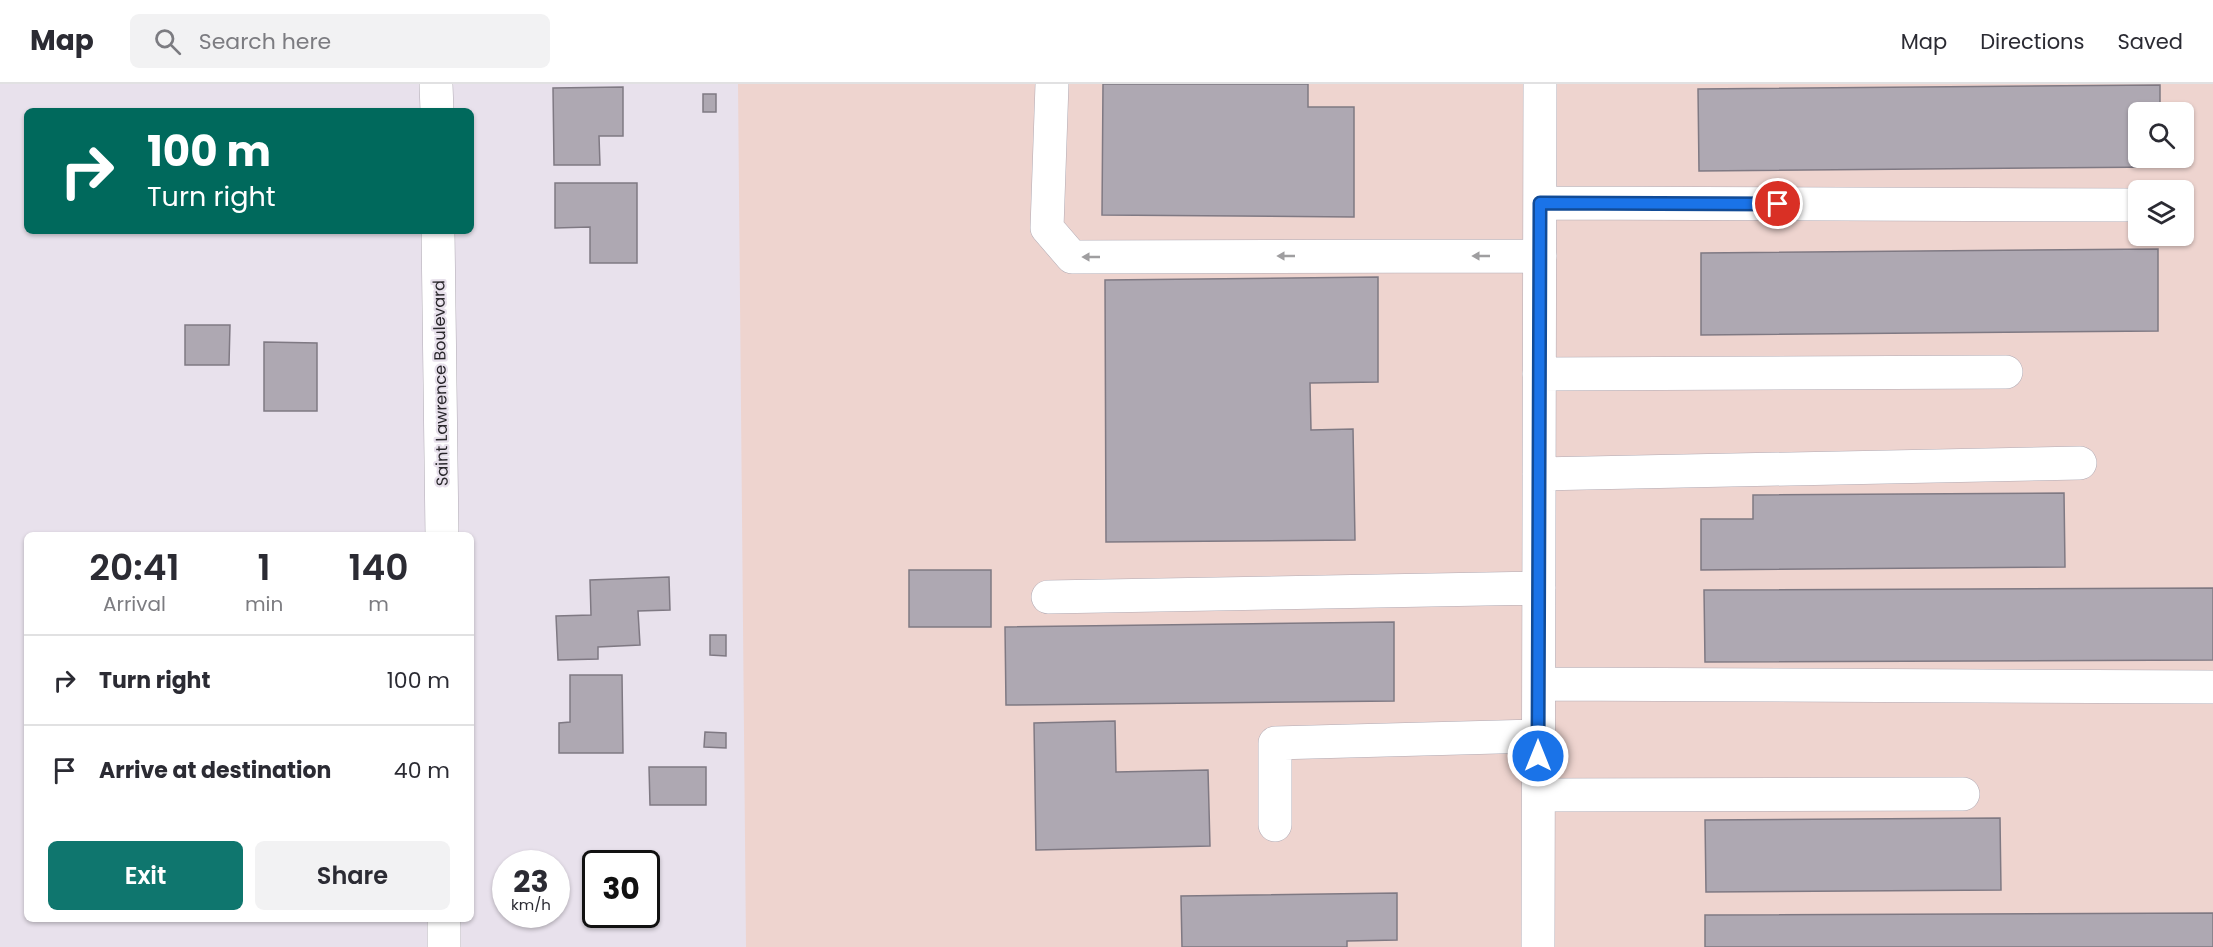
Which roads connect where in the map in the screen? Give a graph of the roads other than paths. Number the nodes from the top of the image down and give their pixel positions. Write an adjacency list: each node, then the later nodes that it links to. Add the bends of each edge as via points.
1 (436, 84): 4 (street)
2 (1052, 84): 8 (street, one-way to 2, via 1072,257 1047,228)
3 (1540, 84): 5 (street)
4 (437, 108)
5 (1540, 203): 6 (street); 8 (street)
6 (2128, 205)
7 (438, 234): 13 (street, Saint Lawrence Boulevard)
8 (1540, 255): 10 (street)
9 (2006, 372): 10 (street)
10 (1539, 374): 12 (street)
11 (2080, 463): 12 (street)
12 (1539, 474): 14 (street)
13 (442, 532)
14 (1539, 588): 15 (street); 16 (street)
15 (1048, 597)
16 (1539, 684): 17 (street); 18 (street)
17 (2213, 687)
18 (1538, 736): 20 (street); 21 (street, via 1275,743)
19 (1963, 794): 20 (street)
20 (1539, 795): 24 (street)
21 (1275, 825)
22 (444, 922): 23 (street)
23 (444, 947)
24 (1538, 947)

